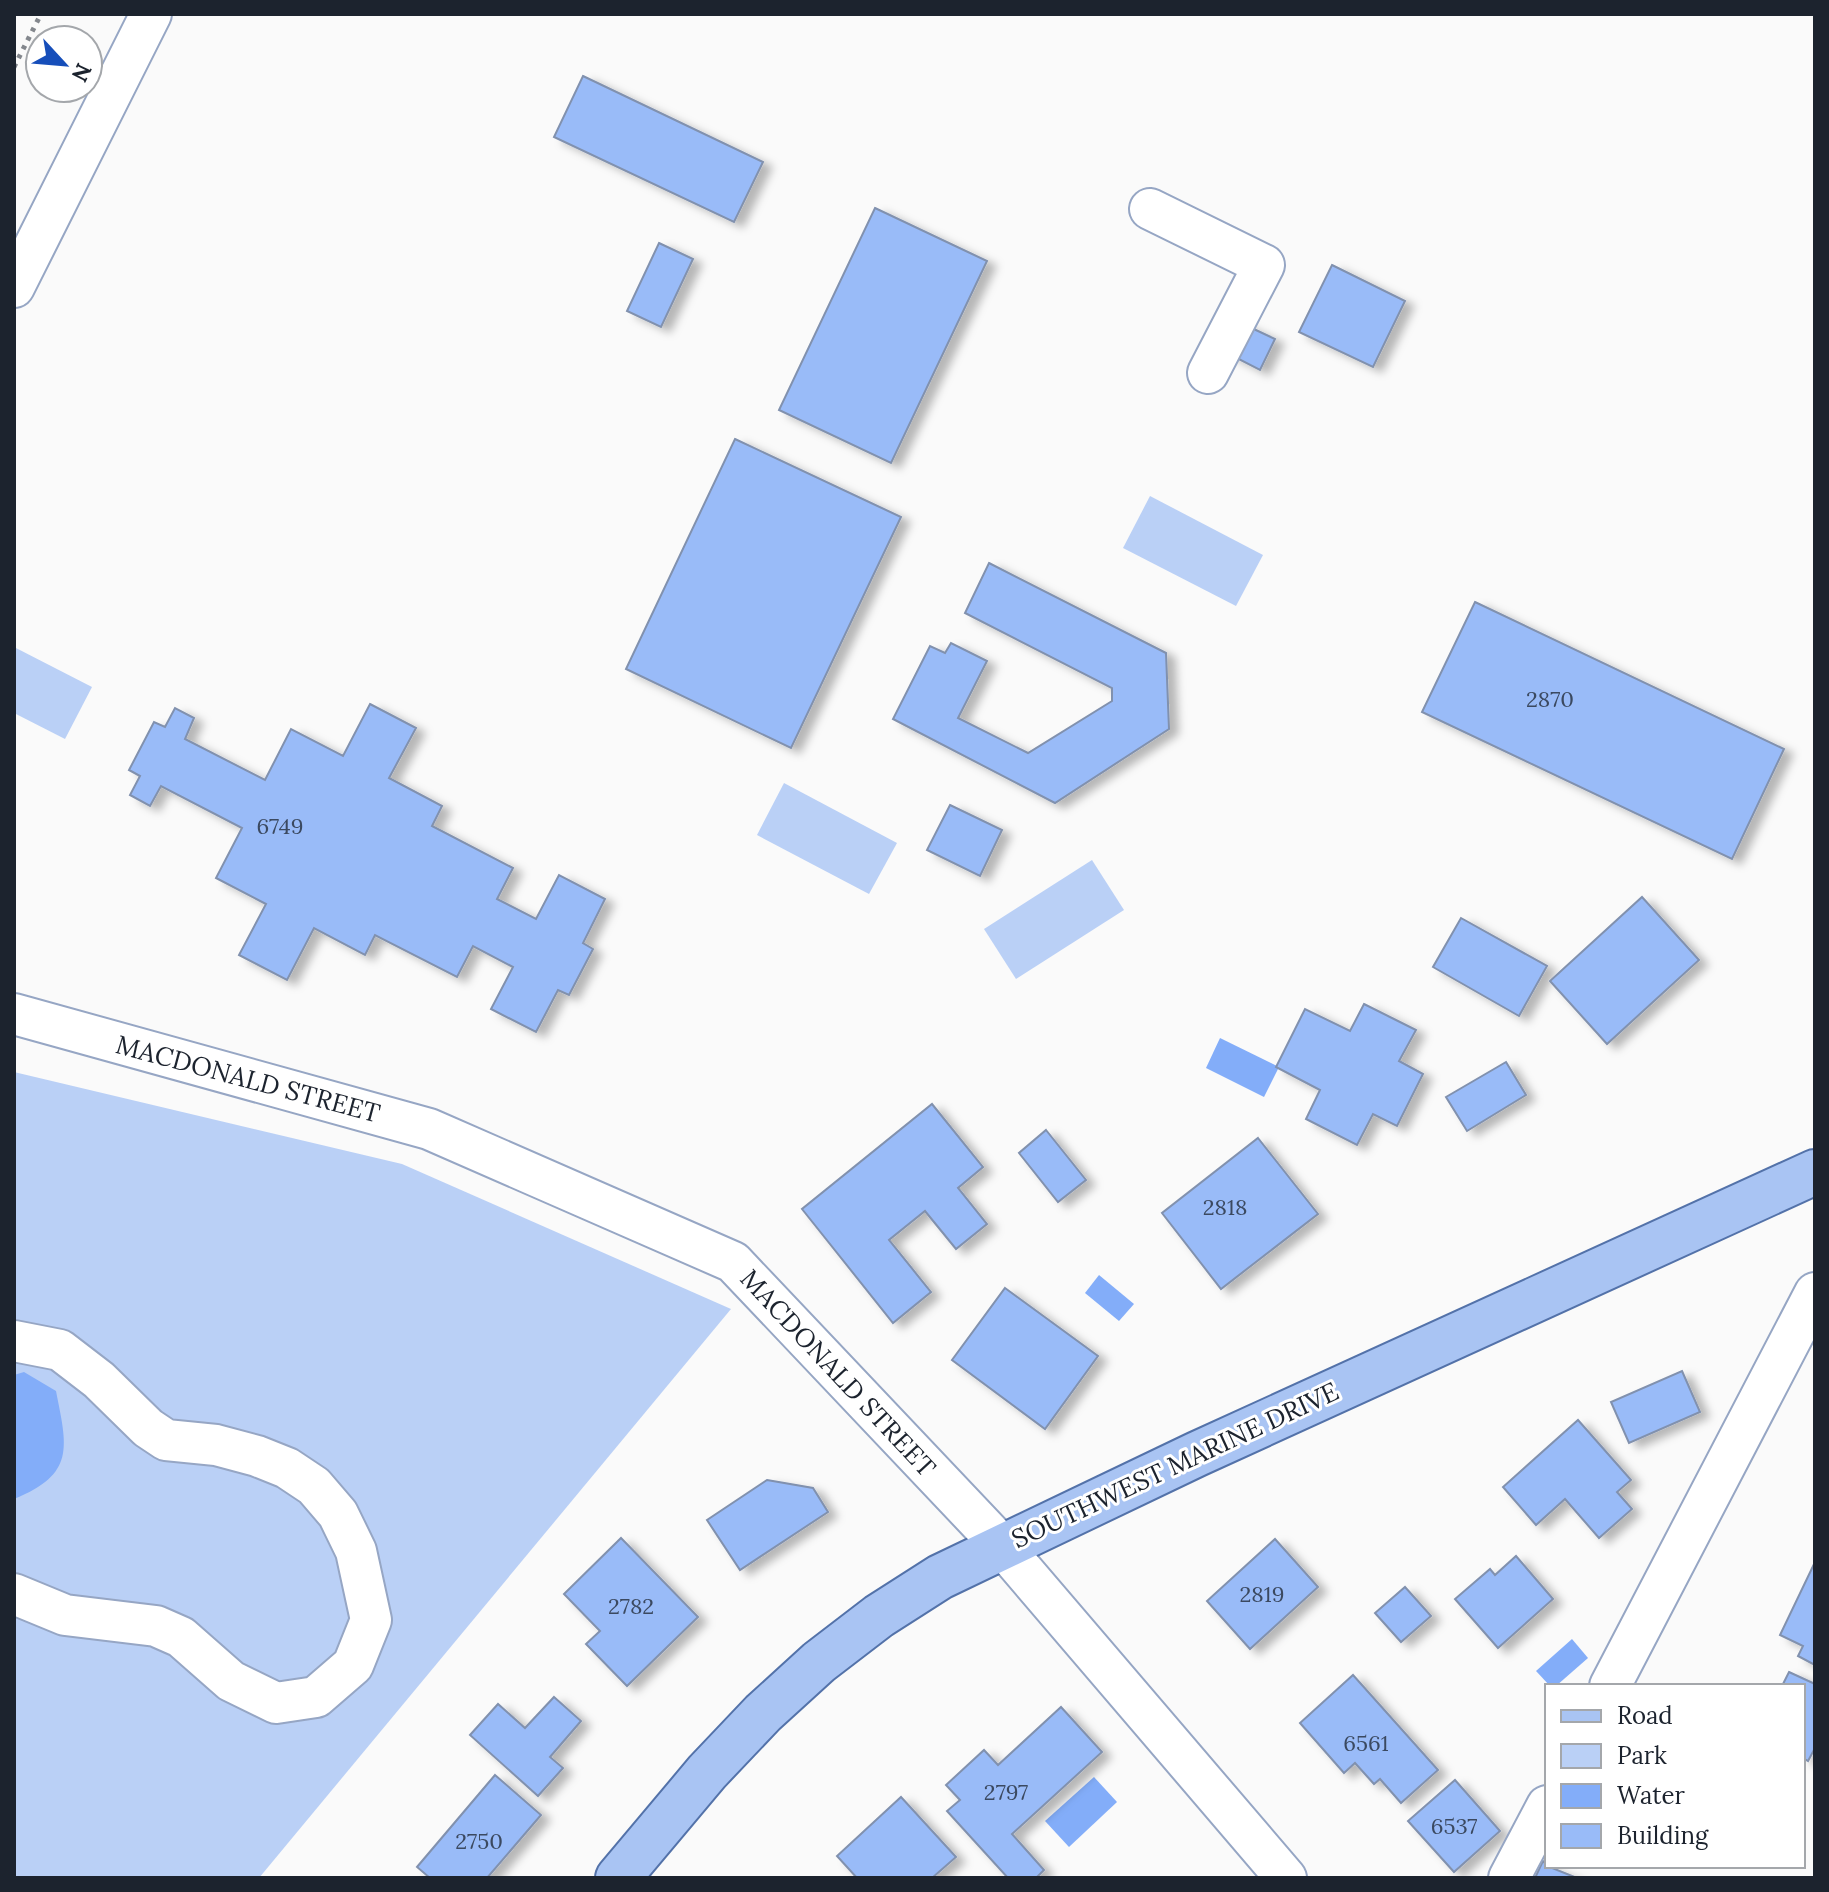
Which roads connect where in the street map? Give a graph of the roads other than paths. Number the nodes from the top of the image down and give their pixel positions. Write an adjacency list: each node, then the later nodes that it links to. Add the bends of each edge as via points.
1 (151, 14): 3 (street)
2 (1150, 209): 4 (street, via 1264,265)
3 (14, 287)
4 (1208, 373)
5 (14, 1014): 9 (street, MACDONALD STREET, via 429,1129 733,1262)
6 (1815, 1172): 9 (main road, SOUTHWEST MARINE DRIVE)
7 (1815, 1293): 11 (street)
8 (14, 1341): 10 (street, via 60,1350 166,1440 257,1456 314,1486 338,1514 356,1551 371,1620 353,1665 316,1697 276,1703 231,1681 169,1632 123,1620 65,1615)
9 (1002, 1546): 13 (main road, SOUTHWEST MARINE DRIVE, via 940,1577 819,1662 707,1772); 14 (street, MACDONALD STREET)
10 (14, 1594)
11 (1611, 1684)
12 (1545, 1810): 15 (street)
13 (618, 1878)
14 (1286, 1878)
15 (1509, 1878)

